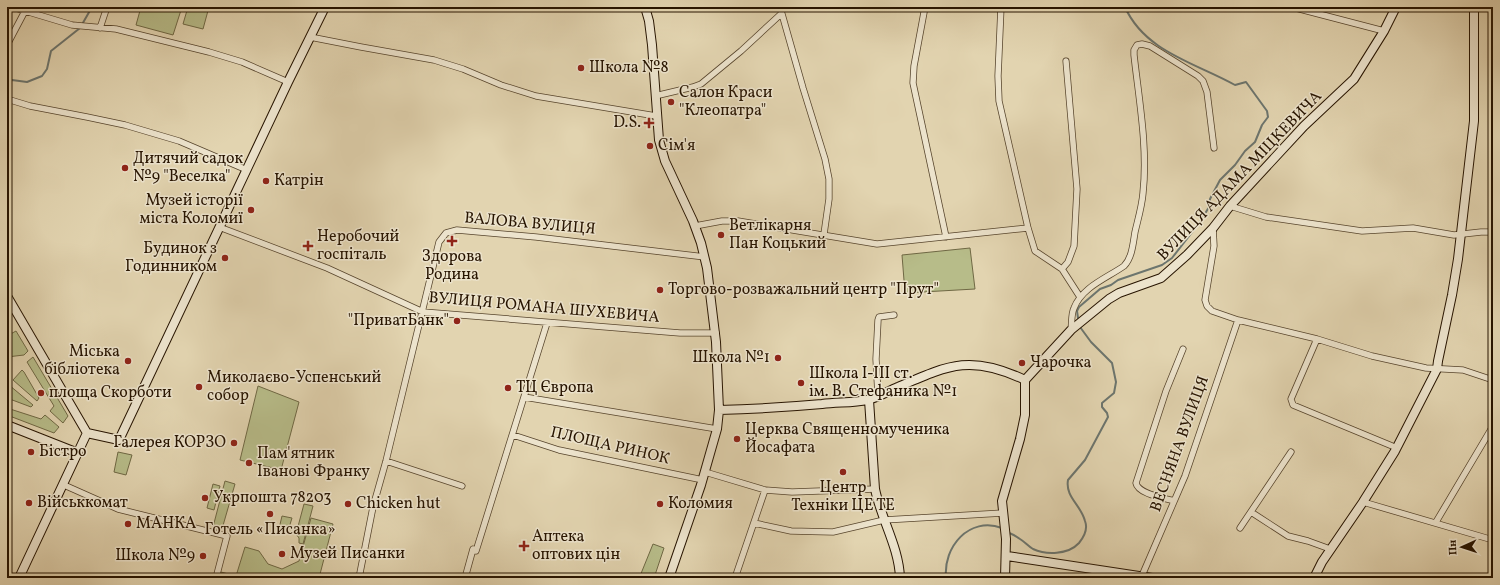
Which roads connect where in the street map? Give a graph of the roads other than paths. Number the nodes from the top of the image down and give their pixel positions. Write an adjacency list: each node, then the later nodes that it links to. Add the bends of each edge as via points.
1 (12, 7): 11 (street)
2 (107, 7): 13 (street)
3 (325, 7): 15 (street)
4 (645, 7): 19 (street, via 652,45)
5 (780, 7): 12 (street)
6 (925, 7): 32 (street, via 913,83)
7 (1001, 7): 27 (street, via 999,101)
8 (1292, 7): 14 (street)
9 (1396, 7): 14 (street, ВУЛИЦЯ АДАМА МІЦКЕВИЧА)
10 (1474, 7): 30 (street, via 1474,121)
11 (25, 11): 13 (street, via 78,26); 16 (street)
12 (781, 14): 19 (street, via 756,39 701,84); 31 (street, via 825,158 829,199)
13 (100, 28): 18 (street, via 116,29 209,52 242,62)
14 (1384, 31): 24 (street, ВУЛИЦЯ АДАМА МІЦКЕВИЧА, via 1354,79 1304,126)
15 (310, 37): 18 (street); 21 (street, via 434,60 536,96)
16 (7, 45)
17 (1066, 60): 34 (street, via 1077,205 1073,250)
18 (288, 82): 23 (street)
19 (655, 96): 21 (street)
20 (7, 99): 23 (street, via 179,141)
21 (656, 116): 25 (street, via 664,161)
22 (1214, 148): 36 (street, via 1207,92 1201,78 1150,46 1137,45 1134,55 1144,172 1143,198 1132,249 1124,266)
23 (247, 170): 26 (street)
24 (1230, 206): 28 (street, ВУЛИЦЯ АДАМА МІЦКЕВИЧА); 30 (street, via 1266,217 1362,231 1413,228 1454,235)
25 (695, 226): 31 (street, via 738,221); 33 (street)
26 (219, 228): 37 (street, ВУЛИЦЯ РОМАНА ШУХЕВИЧА, via 327,268); 55 (street, via 119,440)
27 (1028, 228): 32 (street); 34 (street, via 1035,251)
28 (1213, 228): 39 (street, via 1214,246 1205,301 1212,310); 41 (street, ВУЛИЦЯ АДАМА МІЦКЕВИЧА, via 1163,277 1115,294)
29 (1493, 232): 30 (street)
30 (1462, 233): 45 (street)
31 (824, 234): 32 (street, via 878,244)
32 (946, 236)
33 (705, 257): 37 (street, ВАЛОВА ВУЛИЦЯ, via 457,230 446,233 439,242); 42 (street)
34 (1062, 269): 36 (street)
35 (7, 296): 55 (street)
36 (1080, 297): 41 (street, via 1073,310)
37 (422, 312): 40 (street, ВУЛИЦЯ РОМАНА ШУХЕВИЧА); 60 (street, ВАЛОВА ВУЛИЦЯ)
38 (894, 315): 48 (street, via 881,316 878,320)
39 (1238, 320): 43 (street); 67 (street, ВЕСНЯНА ВУЛИЦЯ, via 1185,476)
40 (547, 323): 42 (street, ВУЛИЦЯ РОМАНА ШУХЕВИЧА, via 680,333); 49 (street)
41 (1071, 330): 46 (street, ВУЛИЦЯ АДАМА МІЦКЕВИЧА)
42 (716, 333): 51 (street)
43 (1318, 339): 45 (street, via 1372,356); 57 (street, via 1291,399 1293,405)
44 (1183, 349): 67 (street, via 1166,391 1136,483 1138,489 1144,492)
45 (1437, 369): 47 (street, via 1463,370); 57 (street)
46 (1025, 380): 48 (street, via 986,366 961,365 933,372); 69 (street, via 1025,415 1002,501)
47 (1493, 380)
48 (878, 395): 50 (street)
49 (524, 397): 54 (street); 56 (street)
50 (869, 400): 51 (street, via 765,409); 65 (street)
51 (719, 410): 54 (street)
52 (7, 425): 59 (street)
53 (1493, 426): 72 (street)
54 (717, 429): 61 (street)
55 (87, 433): 59 (street)
56 (513, 435): 62 (street, ПЛОЩА РИНОК, via 560,450); 82 (street)
57 (1397, 448): 68 (street)
58 (1291, 452): 70 (street)
59 (78, 453): 63 (street)
60 (386, 461): 64 (street); 81 (street, ВАЛОВА ВУЛИЦЯ, via 373,507)
61 (705, 472): 62 (street); 66 (street)
62 (703, 480): 83 (street)
63 (64, 485): 79 (street); 80 (street, via 118,509 227,536)
64 (462, 486)
65 (875, 489): 66 (street, via 792,492); 71 (street)
66 (765, 490): 73 (street)
67 (1174, 501): 78 (street, ВЕСНЯНА ВУЛИЦЯ)
68 (1363, 502): 72 (street); 76 (street)
69 (1003, 512): 71 (street); 77 (street)
70 (1251, 512): 74 (street); 76 (street, via 1289,536)
71 (884, 520): 73 (street, via 833,532 791,531); 85 (street, via 900,570)
72 (1436, 522): 75 (street)
73 (754, 523): 84 (street)
74 (1240, 528)
75 (1493, 540)
76 (1330, 549): 88 (street)
77 (1007, 556): 78 (street); 86 (street)
78 (1142, 577): 87 (street)
79 (19, 578)
80 (216, 578)
81 (359, 578)
82 (465, 578)
83 (669, 578)
84 (735, 578)
85 (900, 578)
86 (1005, 578)
87 (1152, 578)
88 (1314, 578)

